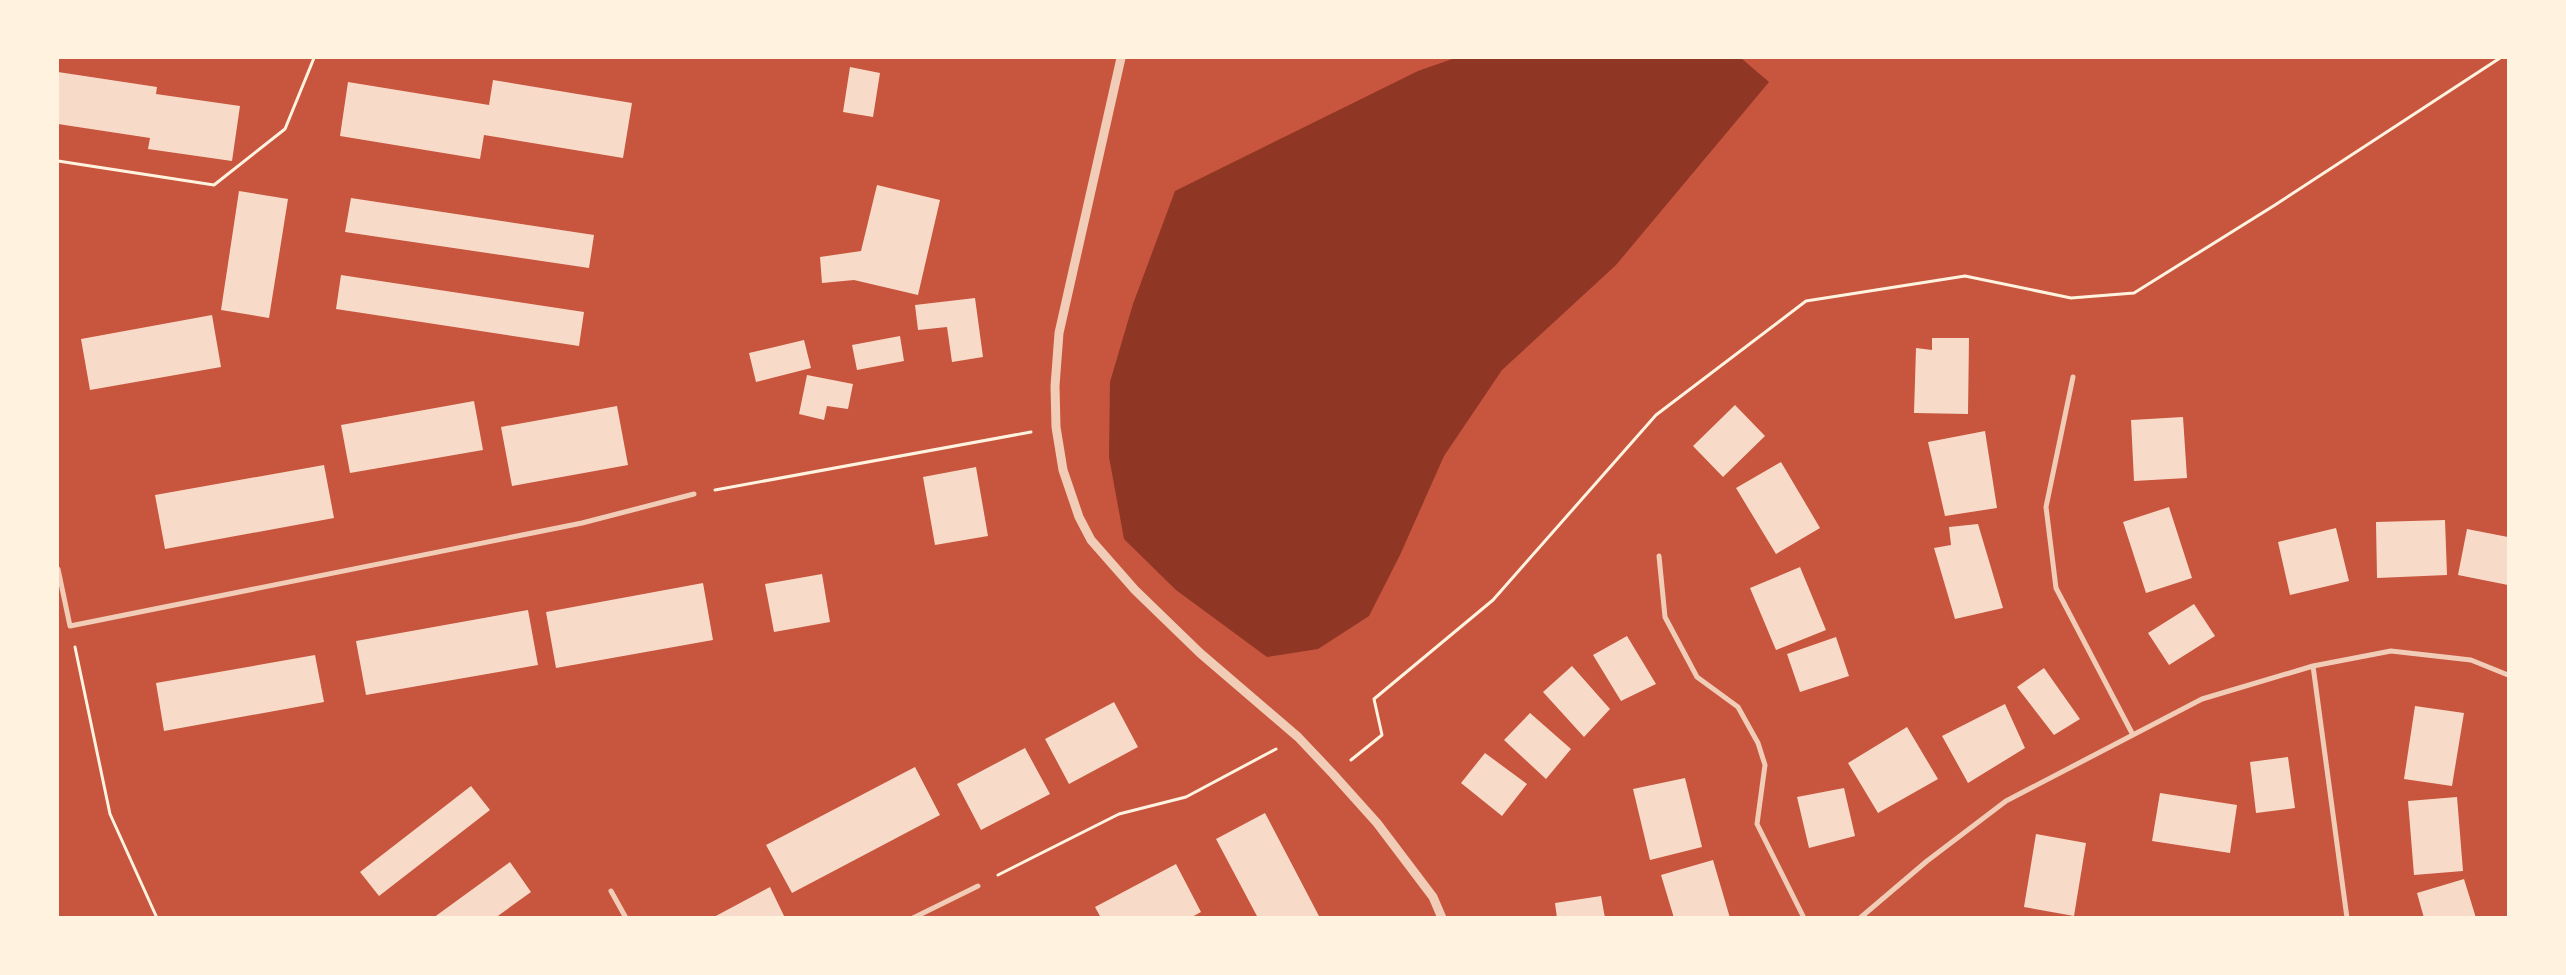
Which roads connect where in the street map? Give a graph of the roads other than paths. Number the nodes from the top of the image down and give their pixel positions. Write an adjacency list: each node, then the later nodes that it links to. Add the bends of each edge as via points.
1 (1120, 58): 13 (street, via 1059,333 1054,386 1063,470 1078,517 1091,540 1134,590 1200,653 1298,738 1333,774 1377,824 1433,897)
2 (2073, 377): 8 (street, via 2046,507 2056,588)
3 (694, 494): 5 (street, via 582,523 70,626)
4 (1659, 556): 14 (street, via 1665,617 1697,677 1738,707 1758,743 1765,766 1757,824)
5 (58, 569)
6 (2313, 666): 7 (street, via 2391,651 2471,660); 8 (street, via 2202,699); 16 (street)
7 (2508, 675)
8 (2133, 735): 15 (street, via 2006,801 1927,861)
9 (978, 886): 12 (street)
10 (611, 891): 11 (street)
11 (626, 918)
12 (913, 918)
13 (1442, 918)
14 (1804, 918)
15 (1860, 918)
16 (2347, 918)

